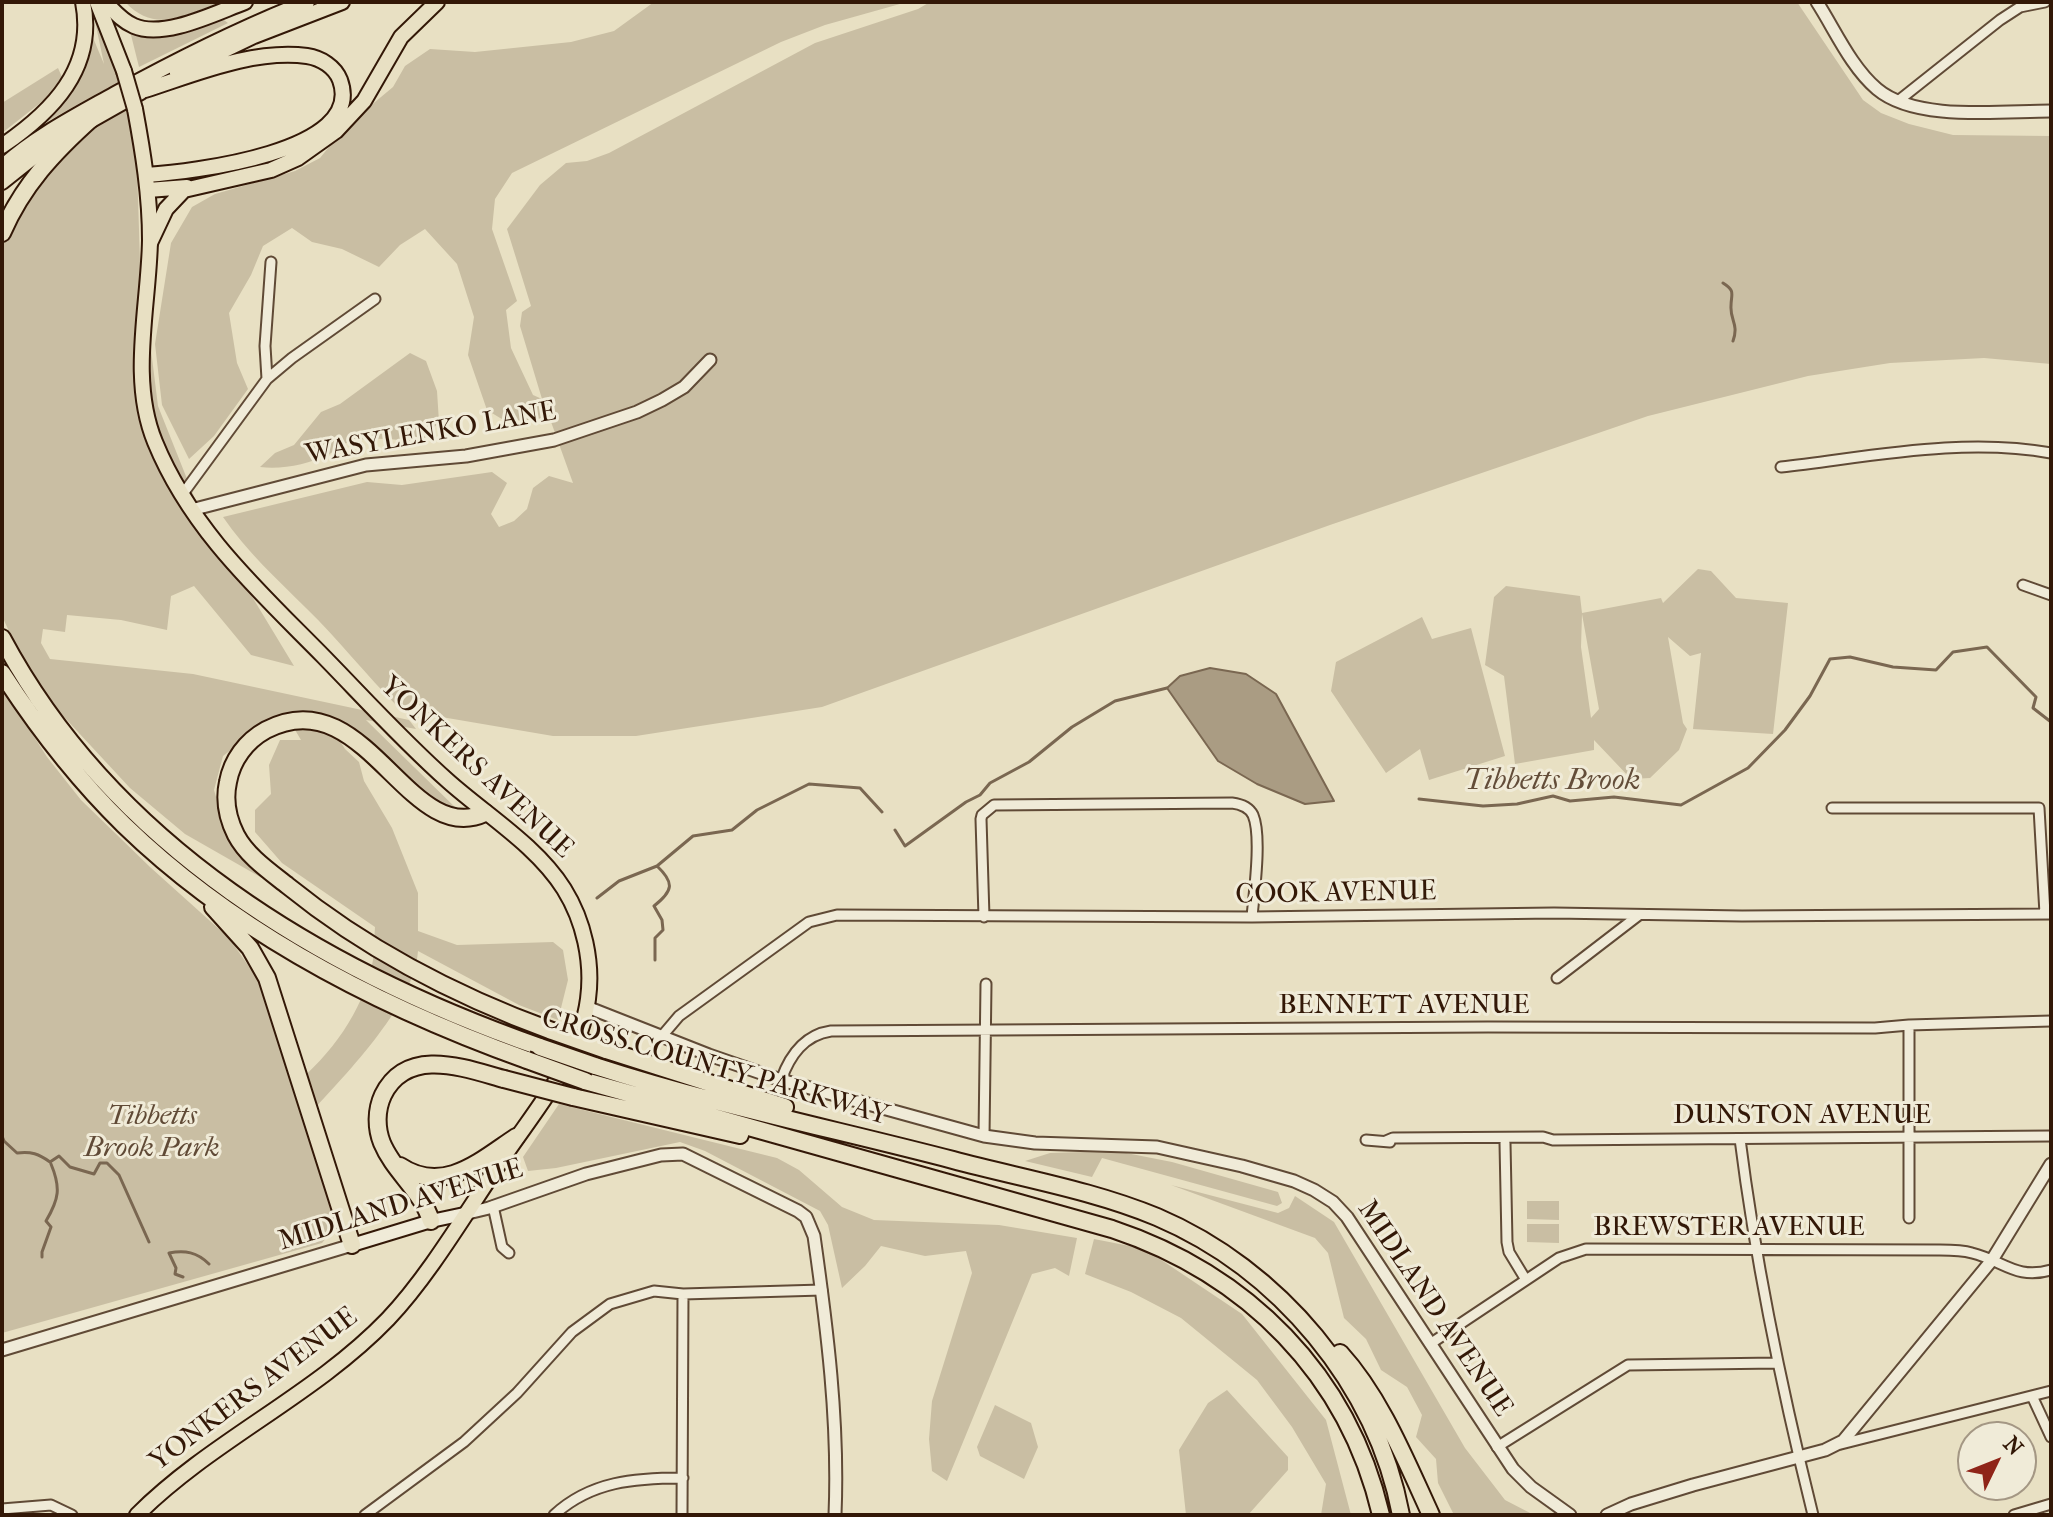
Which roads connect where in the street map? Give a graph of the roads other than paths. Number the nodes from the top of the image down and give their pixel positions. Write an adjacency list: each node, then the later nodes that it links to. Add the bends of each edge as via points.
1 (83, 2): 15 (main road, via 86,31 74,75 44,115)
2 (97, 2): 19 (main road, YONKERS AVENUE, bridge, via 135,109)
3 (105, 2): 4 (main road, via 129,24 155,30)
4 (245, 2)
5 (307, 2): 10 (main road)
6 (342, 2): 11 (main road, via 238,43)
7 (437, 2): 20 (main road, via 401,37 364,101 324,141 271,170)
8 (1817, 2): 12 (street, via 1861,71)
9 (2045, 2): 12 (street, via 2020,7 2000,20)
10 (151, 74): 16 (main road, via 122,82); 17 (main road, via 57,127)
11 (145, 90): 14 (main road); 19 (main road, via 240,62 301,56 332,68 342,96 341,108 329,124 278,150)
12 (1898, 101): 13 (street, via 1939,111)
13 (2051, 111)
14 (92, 118): 18 (main road); 21 (highway, via 38,171)
15 (2, 146)
16 (2, 156)
17 (2, 167)
18 (2, 182)
19 (147, 182): 20 (main road); 22 (main road, YONKERS AVENUE)
20 (207, 184): 22 (main road, via 175,198)
21 (2, 233)
22 (150, 243): 29 (main road, YONKERS AVENUE, via 145,408 154,441)
23 (271, 262): 26 (street)
24 (375, 299): 26 (street)
25 (710, 360): 30 (street, WASYLENKO LANE, via 684,387 662,400 554,440 466,456 366,465)
26 (267, 379): 29 (street)
27 (2051, 453): 28 (street, via 1965,446)
28 (1781, 467)
29 (182, 495): 30 (main road, YONKERS AVENUE)
30 (191, 510): 36 (main road, YONKERS AVENUE, via 236,568 432,767)
31 (2023, 585): 32 (street)
32 (2051, 595)
33 (2, 638): 54 (highway, CROSS COUNTY PARKWAY, bridge, via 41,704 129,809 196,867 285,926 369,973 540,1047 678,1090)
34 (3, 674): 37 (highway, CROSS COUNTY PARKWAY, via 85,784)
35 (1832, 808): 38 (street, via 2039,808)
36 (485, 813): 44 (main road, YONKERS AVENUE, via 548,869 571,902 588,957); 54 (highway, bridge, via 466,819 442,815 346,734 309,721 285,723 254,738 234,763 226,792 231,823 242,844 275,876 379,950 434,981 552,1031)
37 (190, 882): 60 (highway, CROSS COUNTY PARKWAY, bridge, via 265,933 423,1018 585,1081); 67 (highway, via 250,948 267,978)
38 (2048, 914): 39 (street, COOK AVENUE)
39 (1639, 915): 41 (street, COOK AVENUE); 42 (street)
40 (984, 917): 41 (street, COOK AVENUE); 41 (street, via 982,815 994,805 1240,804 1254,816 1256,833); 48 (street, COOK AVENUE, via 820,917 679,1016)
41 (1252, 917)
42 (1557, 978)
43 (986, 984): 47 (street)
44 (587, 1007): 48 (street, MIDLAND AVENUE); 52 (main road, YONKERS AVENUE, via 568,1059)
45 (2051, 1021): 46 (street, BENNETT AVENUE)
46 (1909, 1025): 47 (street, BENNETT AVENUE); 53 (street)
47 (986, 1029): 49 (street, BENNETT AVENUE, via 824,1032 800,1045); 50 (street)
48 (662, 1036): 49 (street, MIDLAND AVENUE)
49 (781, 1080): 50 (street, MIDLAND AVENUE)
50 (984, 1136): 76 (street, MIDLAND AVENUE, via 1157,1147 1242,1166 1314,1190 1347,1217)
51 (2051, 1136): 53 (street, DUNSTON AVENUE)
52 (516, 1137): 61 (highway, via 468,1170 444,1178 414,1174); 64 (main road, YONKERS AVENUE)
53 (1907, 1138): 55 (street, DUNSTON AVENUE); 65 (street)
54 (873, 1139): 75 (highway, CROSS COUNTY PARKWAY, via 1156,1217 1231,1259)
55 (1740, 1139): 57 (street, DUNSTON AVENUE); 68 (street)
56 (1366, 1140): 58 (street, DUNSTON AVENUE)
57 (1553, 1140): 58 (street, DUNSTON AVENUE); 59 (street, DUNSTON AVENUE)
58 (1386, 1141): 59 (street, DUNSTON AVENUE)
59 (1505, 1143): 72 (street, via 1507,1242)
60 (821, 1147): 61 (highway, bridge, via 740,1135 440,1064 417,1066 388,1086 379,1109 379,1133); 94 (highway, CROSS COUNTY PARKWAY, via 1112,1229 1162,1247 1216,1278 1279,1330 1326,1385 1358,1444)
61 (388, 1154): 66 (highway)
62 (2051, 1164): 70 (street)
63 (493, 1206): 64 (street, MIDLAND AVENUE); 69 (street, via 502,1247); 73 (street, MIDLAND AVENUE, via 586,1174 683,1154 806,1217)
64 (464, 1214): 66 (main road, MIDLAND AVENUE); 89 (main road, YONKERS AVENUE, via 413,1289 368,1339)
65 (1909, 1218)
66 (431, 1221): 67 (main road, MIDLAND AVENUE)
67 (352, 1245): 77 (street, MIDLAND AVENUE)
68 (1754, 1250): 70 (street, BREWSTER AVENUE, via 1940,1250); 72 (street, BREWSTER AVENUE, via 1586,1249 1569,1253); 78 (street)
69 (509, 1253)
70 (1992, 1260): 71 (street, BREWSTER AVENUE, via 2015,1272); 82 (street)
71 (2051, 1270)
72 (1526, 1280): 76 (street, BREWSTER AVENUE)
73 (822, 1290): 74 (street); 93 (street, via 837,1472)
74 (683, 1294): 85 (street); 90 (street, via 654,1291 610,1304 585,1321 464,1442)
75 (1302, 1320): 95 (highway, CROSS COUNTY PARKWAY, via 1362,1407 1388,1466); 96 (highway, via 1355,1372)
76 (1430, 1344): 83 (street, MIDLAND AVENUE)
77 (2, 1350)
78 (1777, 1363): 83 (street, via 1628,1365); 84 (street)
79 (2051, 1391): 80 (street)
80 (2032, 1396): 81 (street); 82 (street)
81 (2051, 1437)
82 (1838, 1445): 84 (street)
83 (1497, 1447): 97 (street, MIDLAND AVENUE, via 1531,1487)
84 (1799, 1457): 98 (street, via 1682,1488); 99 (street)
85 (683, 1478): 91 (street, via 592,1489); 92 (street)
86 (2051, 1504): 100 (street)
87 (2, 1509): 88 (street, via 51,1505)
88 (72, 1515)
89 (137, 1515)
90 (365, 1515)
91 (554, 1515)
92 (682, 1515)
93 (835, 1515)
94 (1381, 1515)
95 (1401, 1515)
96 (1431, 1515)
97 (1570, 1515)
98 (1607, 1515)
99 (1813, 1515)
100 (2014, 1515)

